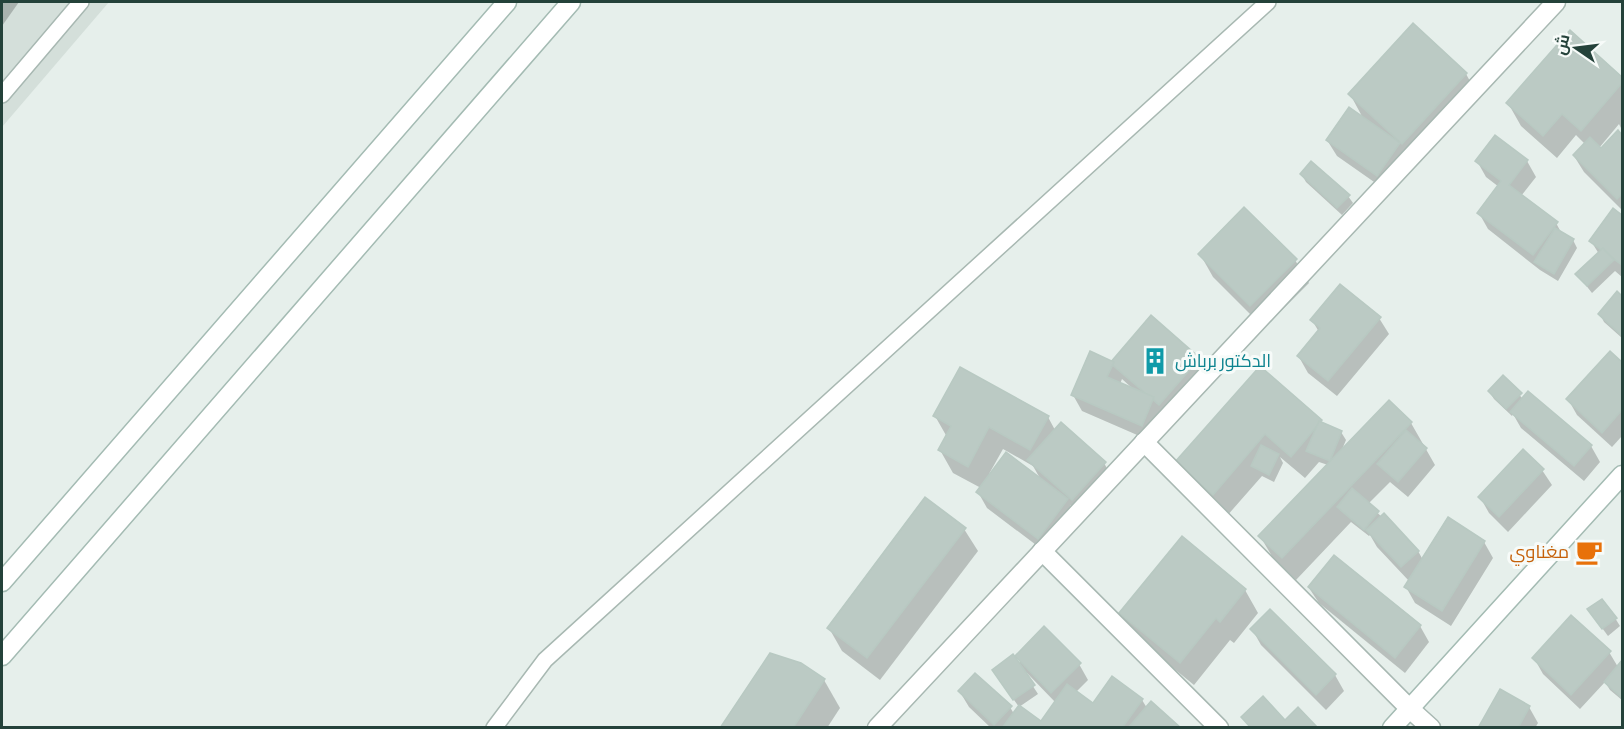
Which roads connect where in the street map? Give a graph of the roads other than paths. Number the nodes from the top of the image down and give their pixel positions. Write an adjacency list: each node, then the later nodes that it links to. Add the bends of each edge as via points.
1 (81, 2): 6 (lane)
2 (507, 2): 10 (street)
3 (571, 2): 11 (street)
4 (1268, 2): 13 (lane, via 545,660)
5 (1556, 2): 7 (street)
6 (2, 95)
7 (1144, 442): 9 (street); 12 (street)
8 (1623, 474): 12 (street)
9 (1042, 551): 14 (street); 15 (street)
10 (2, 582)
11 (2, 656)
12 (1410, 709): 16 (street); 17 (street)
13 (494, 728)
14 (877, 728)
15 (1219, 728)
16 (1392, 728)
17 (1431, 728)

